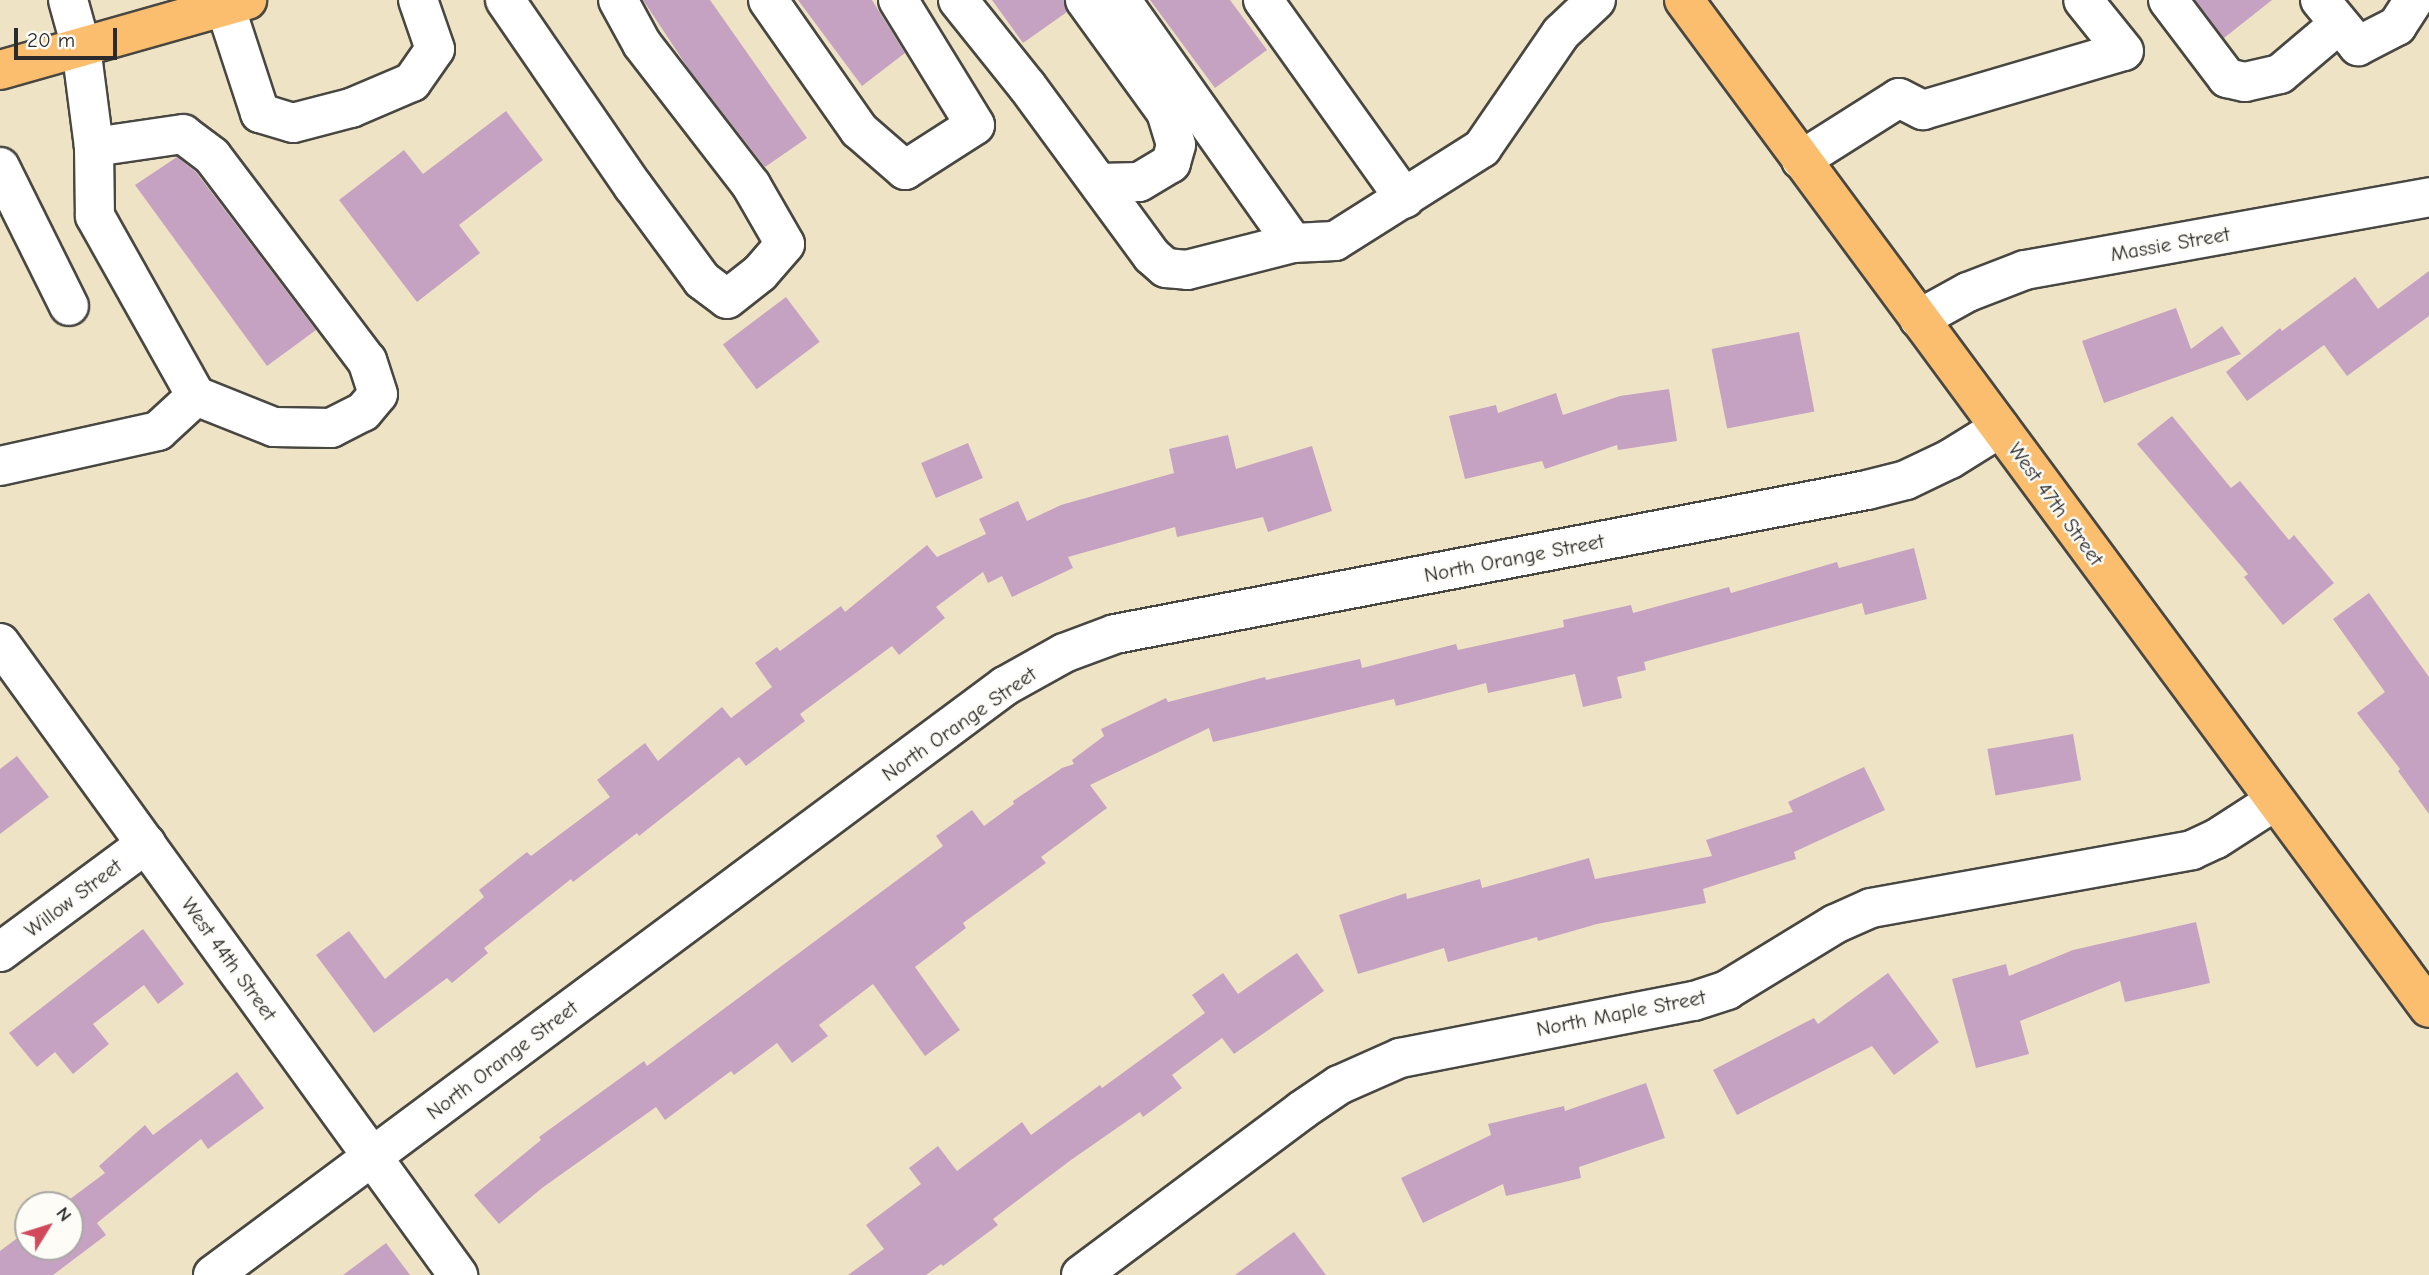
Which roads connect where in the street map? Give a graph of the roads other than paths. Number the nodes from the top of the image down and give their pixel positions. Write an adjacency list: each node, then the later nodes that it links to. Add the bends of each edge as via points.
1 (68, 0): 19 (street)
2 (418, 0): 16 (street, via 435,49 412,82 351,107 293,123 260,113)
3 (505, 0): 4 (street, via 694,270 727,299 760,273 785,244 751,185 642,44)
4 (618, 0)
5 (768, 0): 6 (street, via 859,130 905,170 975,125)
6 (898, 0)
7 (958, 0): 24 (street)
8 (1085, 0): 24 (street, via 1167,112 1176,145 1171,163 1139,182)
9 (1121, 0): 27 (street)
10 (1263, 0): 26 (street)
11 (1596, 0): 18 (street)
12 (1684, 0): 22 (main road, West 47th Street)
13 (2083, 0): 22 (street, via 2123,51 1923,110 1899,98)
14 (2168, 0): 17 (street, via 2227,78 2245,82 2280,74)
15 (2414, 0): 17 (street, via 2397,26 2358,46)
16 (240, 2): 19 (main road)
17 (2330, 12)
18 (1557, 16): 26 (street, via 1482,148)
19 (81, 47): 20 (main road); 21 (street)
20 (0, 69)
21 (94, 147): 30 (street, via 95,216); 30 (street, via 183,134 212,156 368,361 377,394 363,412 331,428 274,426)
22 (1801, 160): 29 (main road, West 47th Street)
23 (0, 167): 28 (street)
24 (1100, 184): 27 (street, via 1152,256 1166,268 1186,270)
25 (2429, 197): 29 (street, Massie Street, via 2025,270 1968,292)
26 (1405, 199): 27 (street, via 1335,242)
27 (1293, 243)
28 (69, 306)
29 (1919, 319): 31 (main road, West 47th Street)
30 (196, 396): 32 (street, via 158,432)
31 (2000, 428): 34 (main road, West 47th Street); 38 (street, North Orange Street, via 1906,480 1867,490 1115,634 1064,653 1005,686)
32 (0, 466)
33 (1, 646): 35 (street, West 44th Street)
34 (2275, 801): 37 (main road, West 47th Street); 41 (street, North Maple Street, via 2192,850 1871,908 1835,924 1727,990 1693,1001 1400,1058 1339,1085 1302,1110)
35 (146, 844): 36 (street, Willow Street); 38 (street, West 44th Street)
36 (0, 952)
37 (2429, 1008)
38 (371, 1157): 39 (street, North Orange Street); 40 (street, West 44th Street)
39 (213, 1275)
40 (458, 1275)
41 (1080, 1275)

